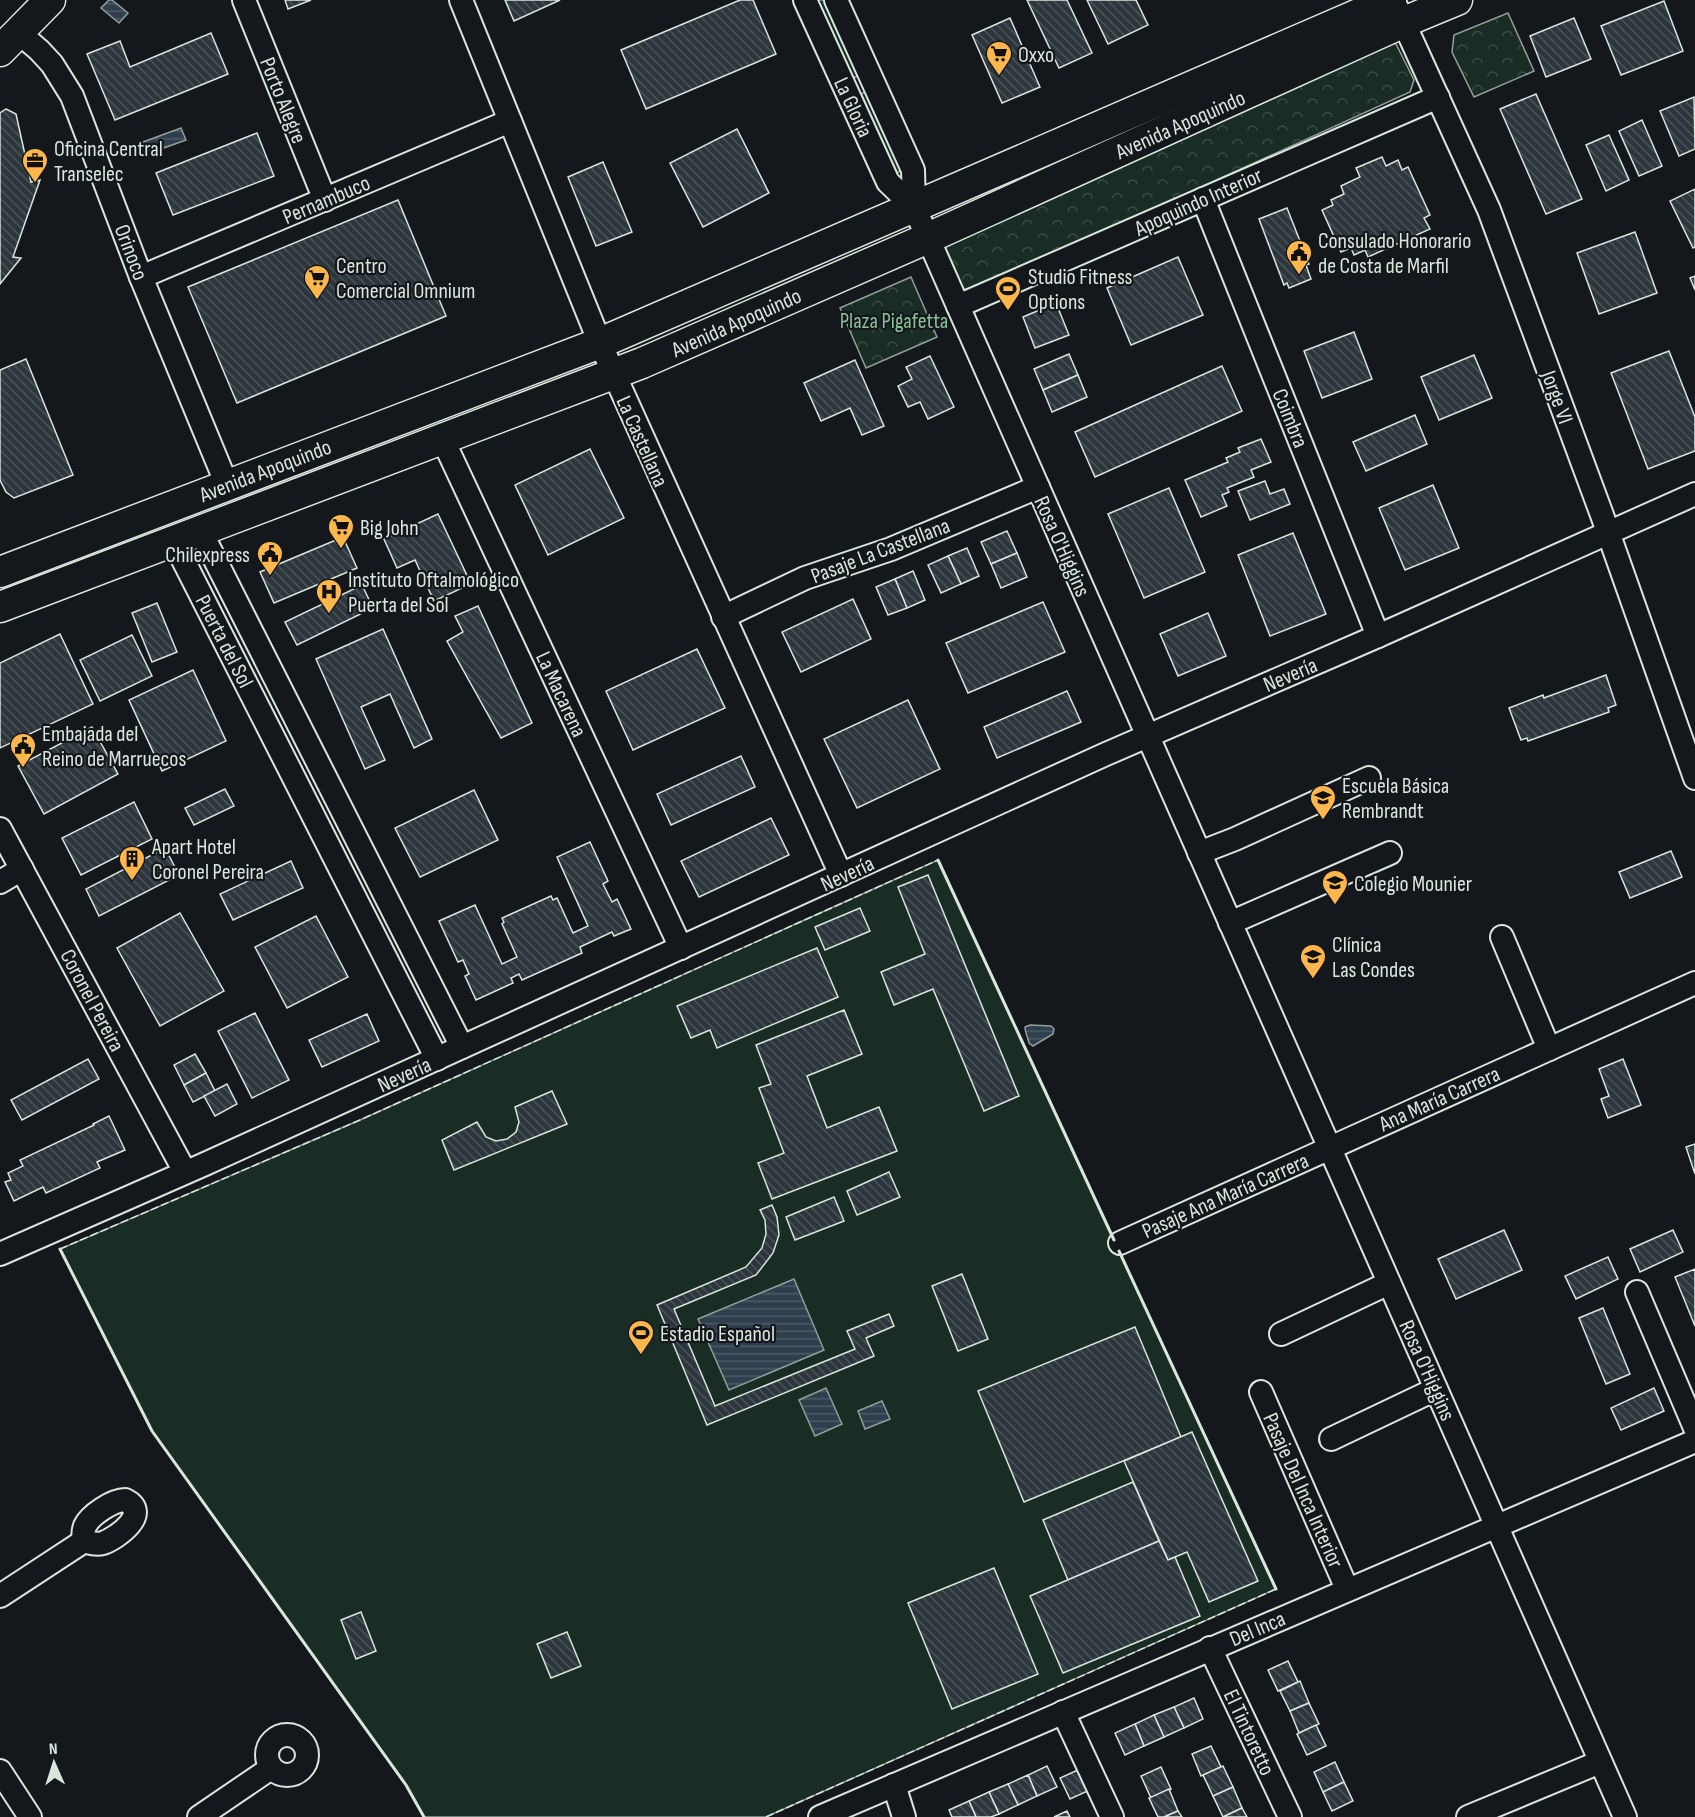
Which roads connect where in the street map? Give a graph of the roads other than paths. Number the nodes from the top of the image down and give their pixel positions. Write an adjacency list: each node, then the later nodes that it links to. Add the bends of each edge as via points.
1 (50, 0): 8 (main road)
2 (244, 0): 14 (street, Porto Alegre)
3 (462, 0): 12 (street, La Castellana)
4 (805, 0): 10 (street, La Gloria)
5 (836, 0): 9 (street, La Gloria)
6 (1457, 0): 7 (main road, Avenida Apoquindo)
7 (1396, 7): 11 (street, Jorge VI); 15 (main road, Avenida Apoquindo); 16 (main road, Avenida Apoquindo)
8 (9, 42): 17 (street, Orinoco, via 39,50 72,96)
9 (871, 79): 10 (street, via 861,90); 15 (street, La Gloria, via 913,170)
10 (846, 89): 15 (street, La Gloria, via 888,182)
11 (1438, 97): 13 (street, Apoquindo Interior); 25 (street, Jorge VI, via 1489,210)
12 (510, 121): 14 (street, Pernambuco); 19 (street, La Castellana)
13 (1203, 199): 18 (street, Apoquindo Interior); 30 (street, Coimbra)
14 (324, 200): 17 (street, Pernambuco)
15 (914, 207): 16 (street, La Gloria); 19 (main road, Avenida Apoquindo)
16 (927, 238): 18 (street, Rosa O'Higgins); 20 (main road, Avenida Apoquindo)
17 (141, 277): 22 (street, Orinoco)
18 (958, 306): 23 (street, Rosa O'Higgins)
19 (600, 343): 20 (street, La Castellana); 22 (main road, Avenida Apoquindo)
20 (613, 374): 21 (main road, Avenida Apoquindo); 29 (street, La Castellana)
21 (443, 440): 26 (main road, Avenida Apoquindo); 46 (street, La Macarena)
22 (227, 485): 27 (main road, Avenida Apoquindo)
23 (1038, 487): 29 (street, Pasaje La Castellana, via 891,549 805,578); 32 (street, Rosa O'Higgins)
24 (1695, 494): 25 (street, Nevería)
25 (1608, 534): 30 (street, Nevería); 35 (street, Jorge VI)
26 (187, 537): 28 (main road, Avenida Apoquindo); 31 (street, Puerta del Sol); 33 (street, Puerta del Sol)
27 (0, 572)
28 (0, 607)
29 (723, 617): 40 (street, La Castellana)
30 (1378, 636): 32 (street, Nevería)
31 (300, 729): 33 (street); 41 (street, Puerta del Sol)
32 (1147, 736): 37 (street, Rosa O'Higgins); 40 (street, Nevería)
33 (275, 740): 43 (street, Puerta del Sol)
34 (1369, 778): 37 (street)
35 (1695, 778)
36 (0, 829): 39 (street, Coronel Pereira)
37 (1199, 853): 44 (street, Rosa O'Higgins)
38 (1390, 853): 44 (street)
39 (22, 869): 42 (street); 52 (street, Coronel Pereira)
40 (841, 875): 46 (street, Nevería)
41 (377, 880): 43 (street); 48 (street, Puerta del Sol)
42 (0, 882)
43 (352, 891): 50 (street, Puerta del Sol)
44 (1230, 923): 51 (street, Rosa O'Higgins)
45 (1502, 937): 49 (street)
46 (681, 948): 48 (street, Nevería)
47 (1695, 983): 49 (street, Ana María Carrera)
48 (462, 1047): 50 (street, Nevería)
49 (1549, 1049): 51 (street, Ana María Carrera)
50 (437, 1059): 52 (street, Nevería)
51 (1329, 1148): 53 (street, Pasaje Ana María Carrera); 55 (street, Rosa O'Higgins)
52 (185, 1172): 54 (street, Nevería)
53 (1120, 1243)
54 (0, 1254)
55 (1389, 1283): 57 (street); 58 (street, Rosa O'Higgins)
56 (1637, 1292): 60 (street)
57 (1281, 1334)
58 (1436, 1389): 61 (street); 63 (street, Rosa O'Higgins)
59 (1261, 1392): 65 (street, Pasaje Del Inca Interior)
60 (1695, 1428)
61 (1331, 1439)
62 (1695, 1441): 63 (street, Del Inca)
63 (1497, 1527): 65 (street, Del Inca); 69 (street, Rosa O'Higgins)
64 (84, 1541): 66 (street)
65 (1347, 1589): 67 (street, Del Inca)
66 (0, 1596)
67 (1210, 1648): 68 (street, Del Inca); 78 (street, El Tintoretto)
68 (1063, 1712): 72 (street, Del Inca); 77 (street)
69 (1600, 1762): 79 (street); 80 (street, Rosa O'Higgins)
70 (271, 1768): 74 (street)
71 (0, 1771): 73 (street)
72 (894, 1785): 75 (street, Del Inca); 76 (street)
73 (30, 1817)
74 (199, 1817)
75 (820, 1817)
76 (904, 1817)
77 (1112, 1817)
78 (1290, 1817)
79 (1468, 1817)
80 (1625, 1817)

